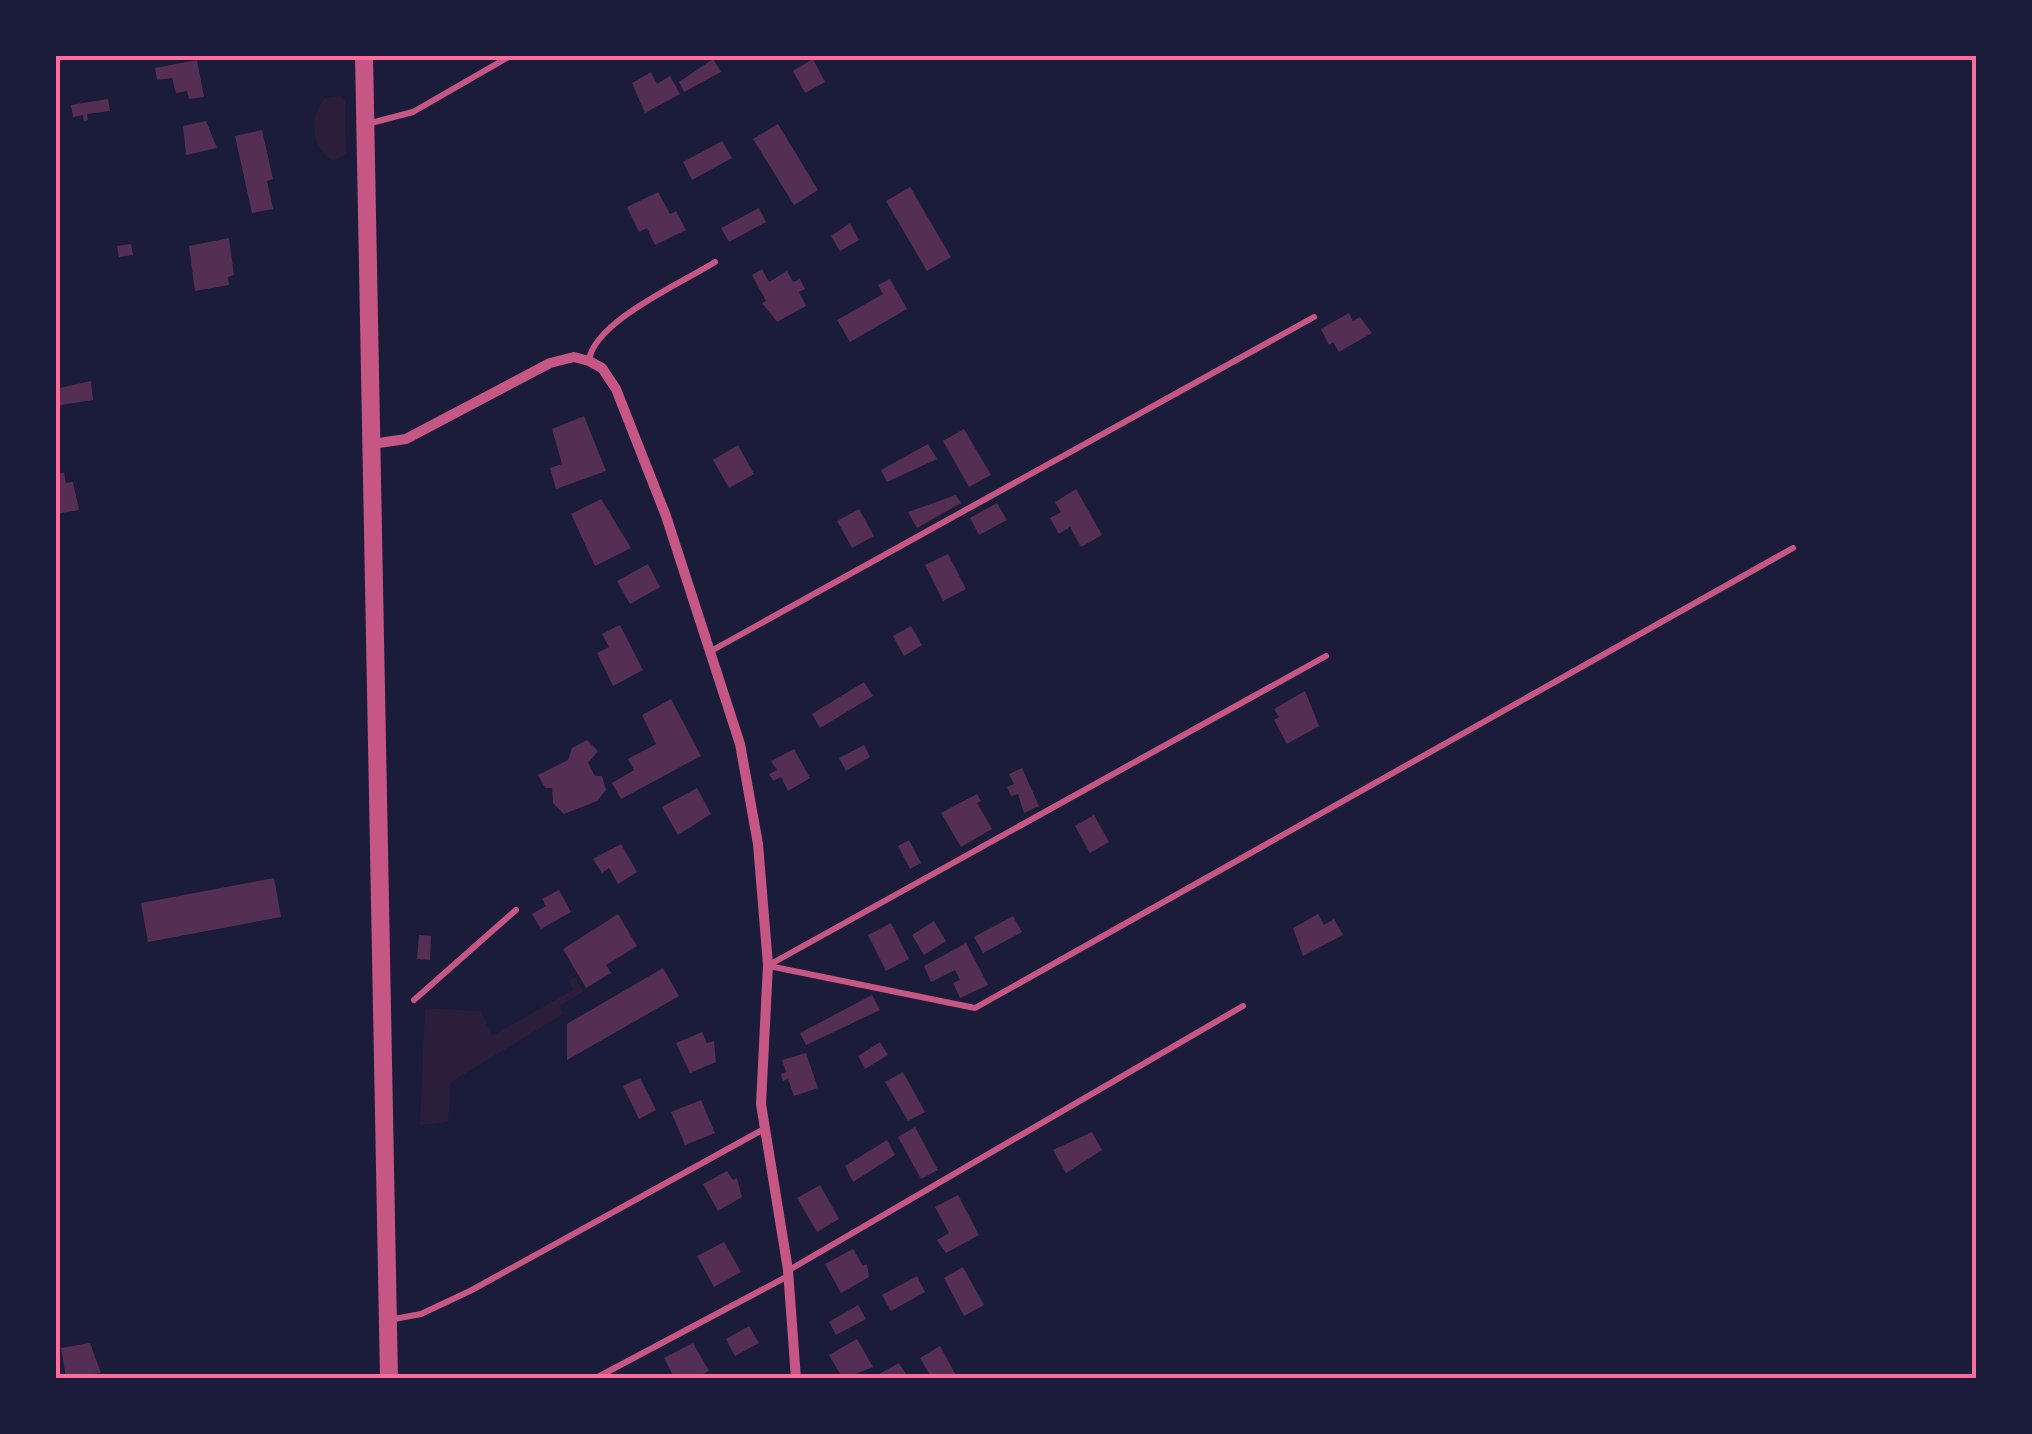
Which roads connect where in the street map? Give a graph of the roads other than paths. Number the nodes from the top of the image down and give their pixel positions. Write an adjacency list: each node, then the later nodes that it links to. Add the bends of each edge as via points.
1 (364, 55): 3 (street)
2 (512, 55): 3 (lane, via 413,112)
3 (365, 125): 7 (street)
4 (715, 262): 6 (lane, via 610,326 590,346)
5 (1314, 317): 9 (lane)
6 (588, 361): 7 (street, via 550,363 406,439); 9 (street, via 616,389)
7 (372, 444): 17 (street)
8 (1793, 548): 12 (lane, via 974,1008)
9 (711, 650): 12 (street, via 740,744 758,844)
10 (1326, 656): 12 (lane)
11 (516, 910): 13 (lane)
12 (768, 966): 15 (street, via 761,1104)
13 (414, 1000)
14 (1243, 1006): 16 (lane)
15 (766, 1128): 16 (street); 17 (lane, via 470,1292)
16 (789, 1273): 19 (lane); 20 (street)
17 (388, 1320): 18 (street)
18 (389, 1379)
19 (594, 1379)
20 (796, 1379)

